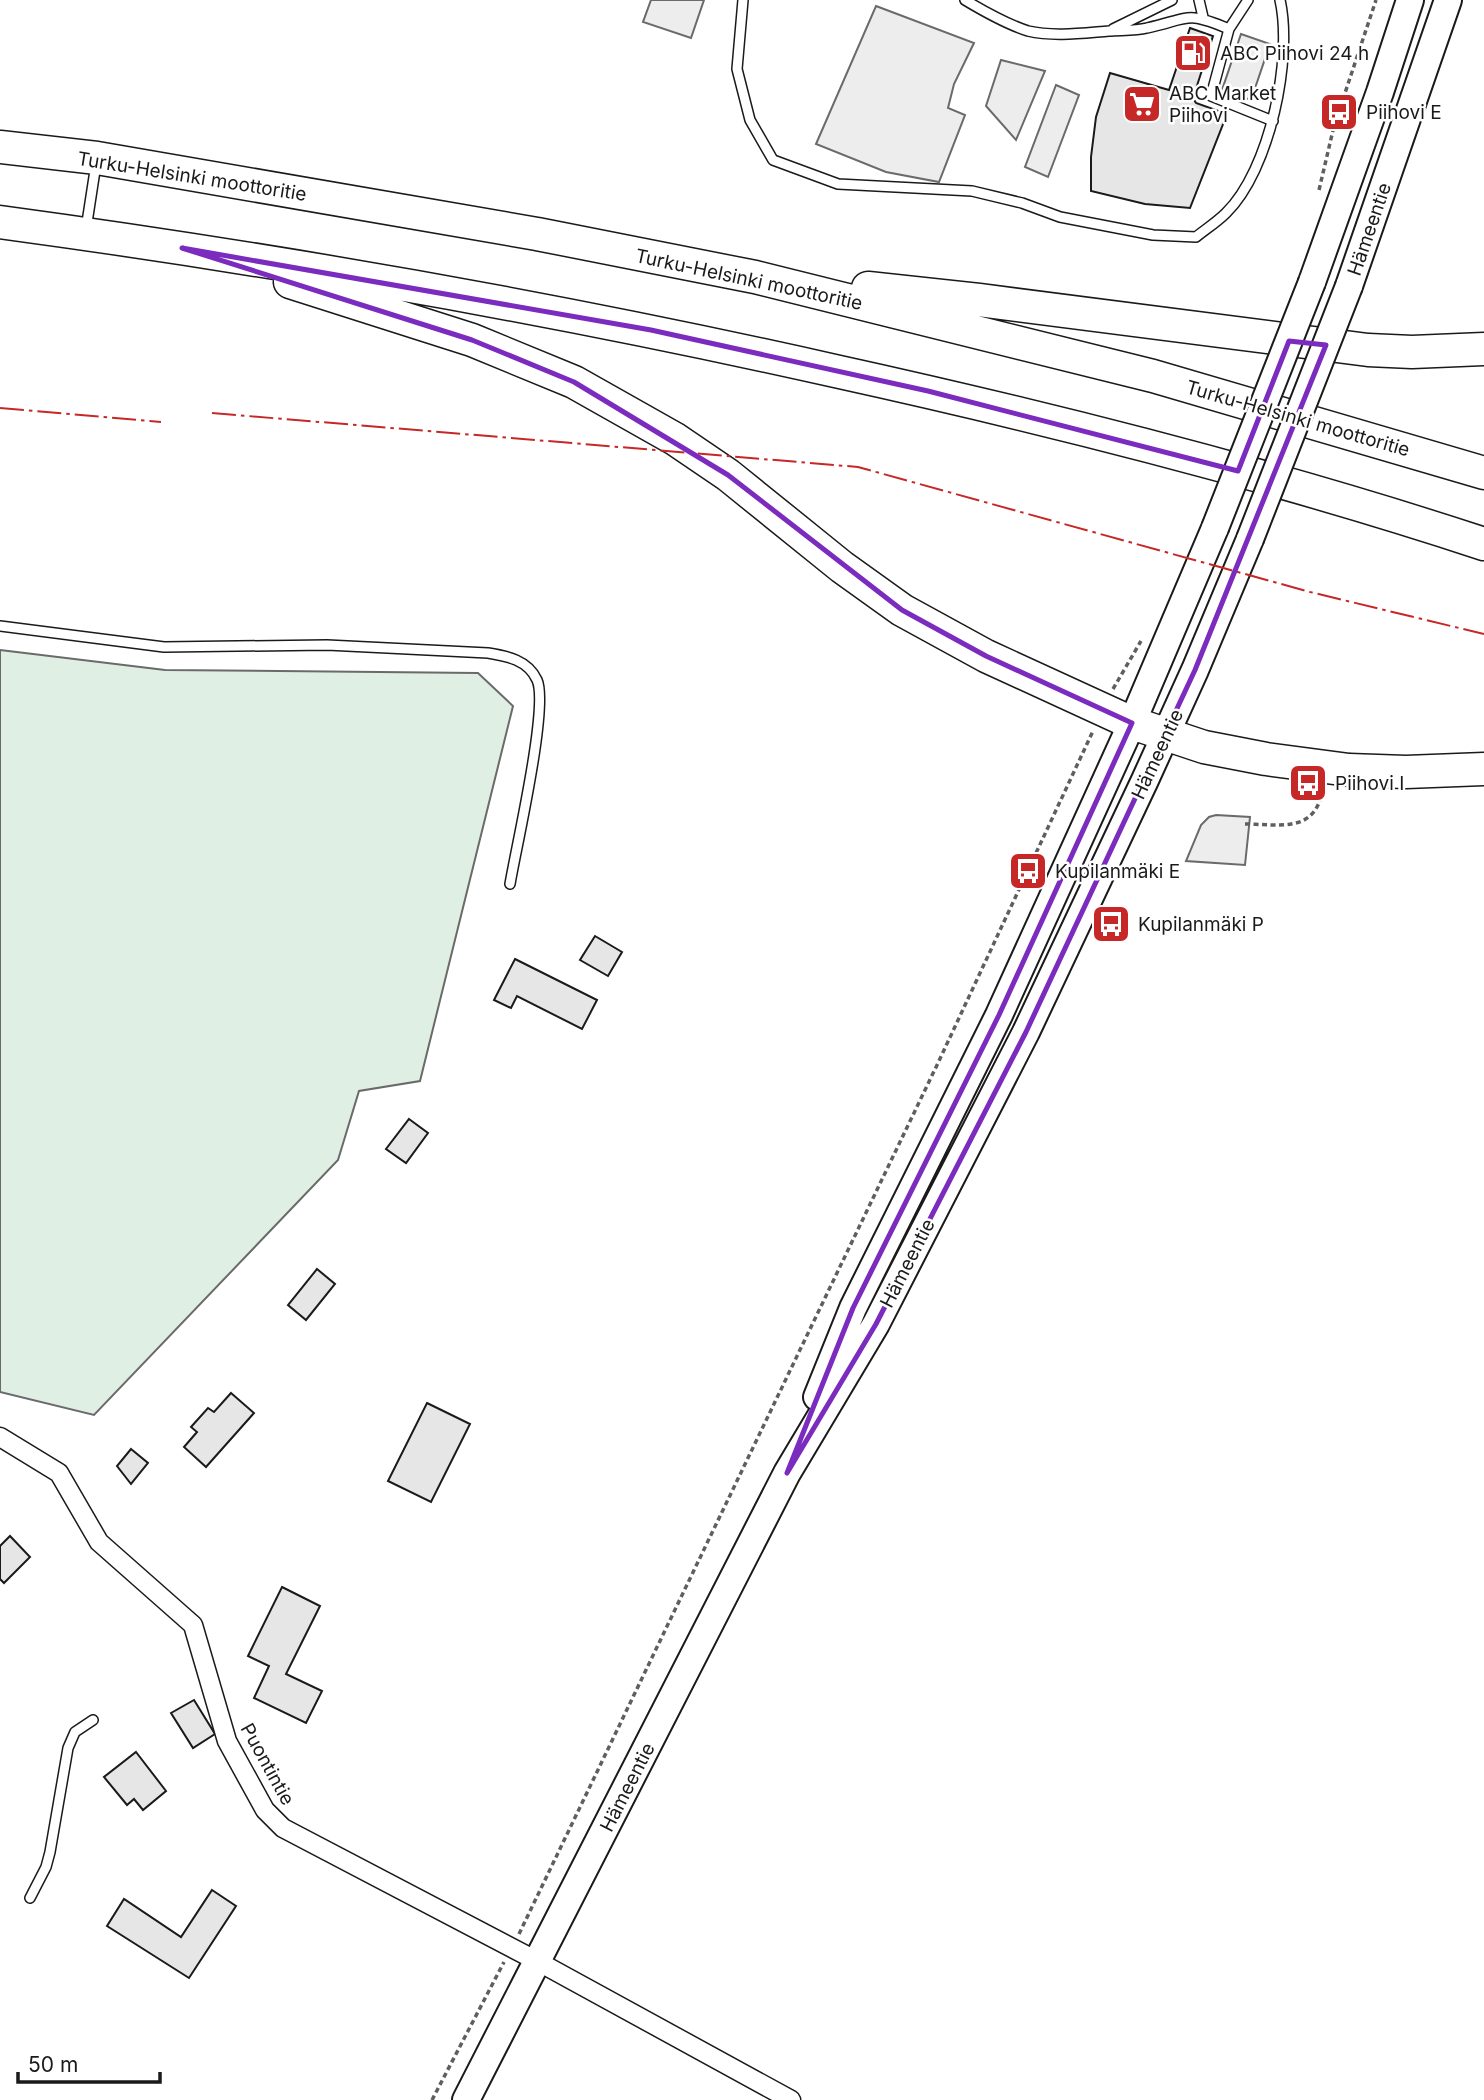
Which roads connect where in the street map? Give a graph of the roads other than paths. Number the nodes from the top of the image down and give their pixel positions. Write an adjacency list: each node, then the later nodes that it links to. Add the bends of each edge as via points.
1 (743, 0): 12 (lane, via 737,69 750,120 773,160 838,184 972,191 1060,217 1153,235 1196,237 1227,212 1253,174)
2 (966, 0): 11 (lane, via 1030,31)
3 (1172, 0): 11 (lane)
4 (1199, 0): 9 (lane)
5 (1248, 0): 10 (lane)
6 (1280, 0): 12 (lane, via 1285,23)
7 (1409, 0): 23 (main road, Hämeentie, bridge, via 1312,282 1216,528)
8 (1448, 0): 24 (main road, Hämeentie, bridge, via 1349,286 1250,539)
9 (1203, 17): 10 (lane); 11 (lane, via 1176,19 1146,29)
10 (1229, 29): 12 (lane, via 1211,96)
11 (1108, 31)
12 (1273, 121)
13 (0, 147): 14 (highway, Turku-Helsinki moottoritie)
14 (97, 158): 16 (lane); 18 (highway, Turku-Helsinki moottoritie, via 537,234)
15 (0, 222): 16 (highway)
16 (85, 233): 17 (highway)
17 (182, 248): 21 (highway, via 637,327 928,391 1153,447); 23 (highway, via 472,340 574,382 728,475 902,610 986,656)
18 (755, 277): 19 (highway, via 979,300 1368,350); 20 (highway, Turku-Helsinki moottoritie, via 1153,376)
19 (1475, 347)
20 (1484, 473)
21 (1484, 544)
22 (0, 626): 26 (lane, via 164,647 327,645 488,653 521,662 536,677 541,695)
23 (1132, 723): 24 (highway); 28 (main road, Hämeentie, via 999,1016 853,1308)
24 (1166, 735): 25 (highway, via 1266,759 1349,770); 28 (main road, Hämeentie, via 1026,1032 876,1324)
25 (1484, 769)
26 (510, 884)
27 (0, 1437): 31 (street, Puontintie, via 58,1473 99,1542 192,1625 227,1741 274,1820)
28 (787, 1473): 31 (main road, Hämeentie)
29 (93, 1720): 30 (lane, via 75,1732 68,1748 50,1853)
30 (30, 1898)
31 (537, 1961): 32 (main road, Hämeentie); 33 (street, Puontintie)
32 (466, 2100)
33 (791, 2100)

